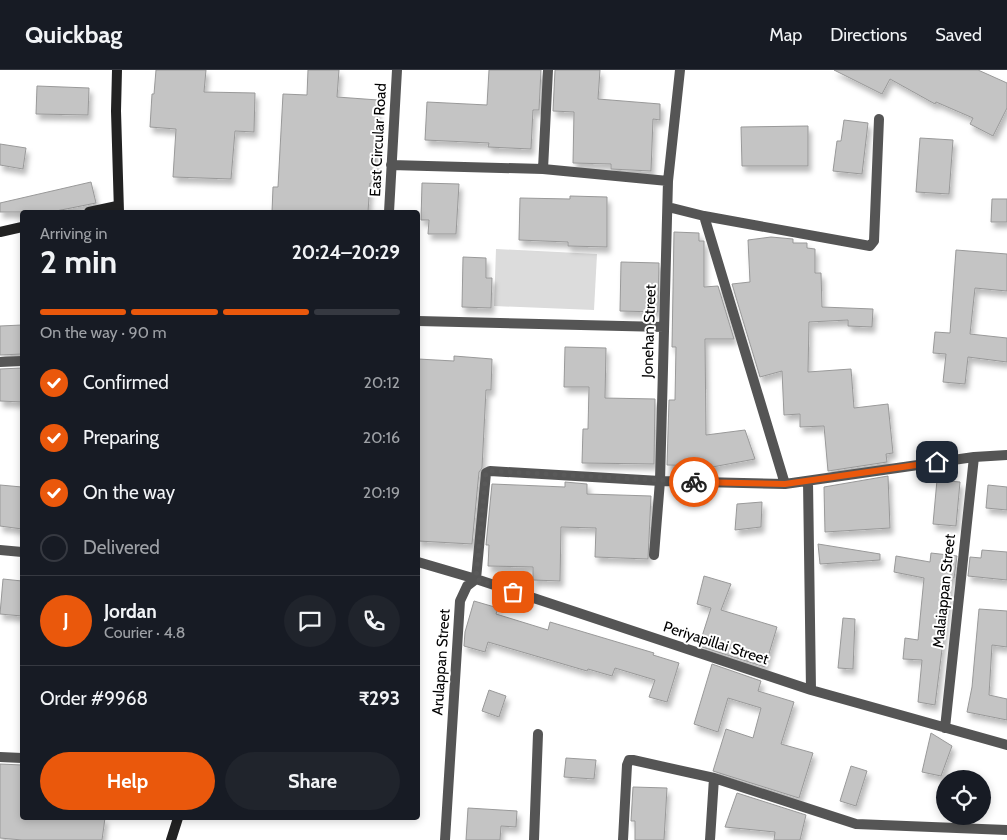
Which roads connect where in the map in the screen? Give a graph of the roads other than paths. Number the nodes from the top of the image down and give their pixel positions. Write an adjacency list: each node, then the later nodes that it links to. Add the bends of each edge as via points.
1 (117, 70): 10 (street)
2 (397, 70): 6 (street, East Circular Road)
3 (548, 70): 7 (street)
4 (680, 70): 8 (street, Jonehan Street)
5 (879, 119): 12 (street, via 874,241 870,246)
6 (392, 165): 7 (street); 11 (street, East Circular Road)
7 (542, 169): 8 (street)
8 (668, 182): 9 (street, Jonehan Street)
9 (668, 207): 12 (street); 16 (street, Jonehan Street)
10 (118, 209)
11 (389, 210)
12 (704, 216): 23 (street)
13 (20, 227): 14 (street)
14 (0, 232)
15 (420, 321): 16 (street)
16 (664, 327): 21 (street, Jonehan Street)
17 (0, 362): 18 (street)
18 (20, 362)
19 (1007, 455): 20 (street)
20 (974, 457): 22 (street); 30 (street, Malaiappan Street)
21 (660, 481): 23 (street); 26 (street, Jonehan Street); 28 (street, via 486,472)
22 (808, 481): 23 (street); 29 (street)
23 (785, 484)
24 (0, 550): 25 (street)
25 (20, 552)
26 (654, 555)
27 (420, 563): 28 (street, Periyapillai Street)
28 (476, 579): 29 (street, Periyapillai Street); 39 (street, Arulappan Street, via 467,586 460,601)
29 (811, 690): 30 (street, Periyapillai Street)
30 (945, 728): 32 (street, Periyapillai Street)
31 (538, 734): 40 (street)
32 (1007, 745)
33 (0, 757): 34 (street)
34 (20, 758)
35 (714, 778): 37 (street, via 856,824); 41 (street, via 629,760); 42 (street)
36 (178, 820): 38 (street)
37 (1007, 830)
38 (173, 839)
39 (445, 840)
40 (534, 840)
41 (623, 840)
42 (710, 840)

